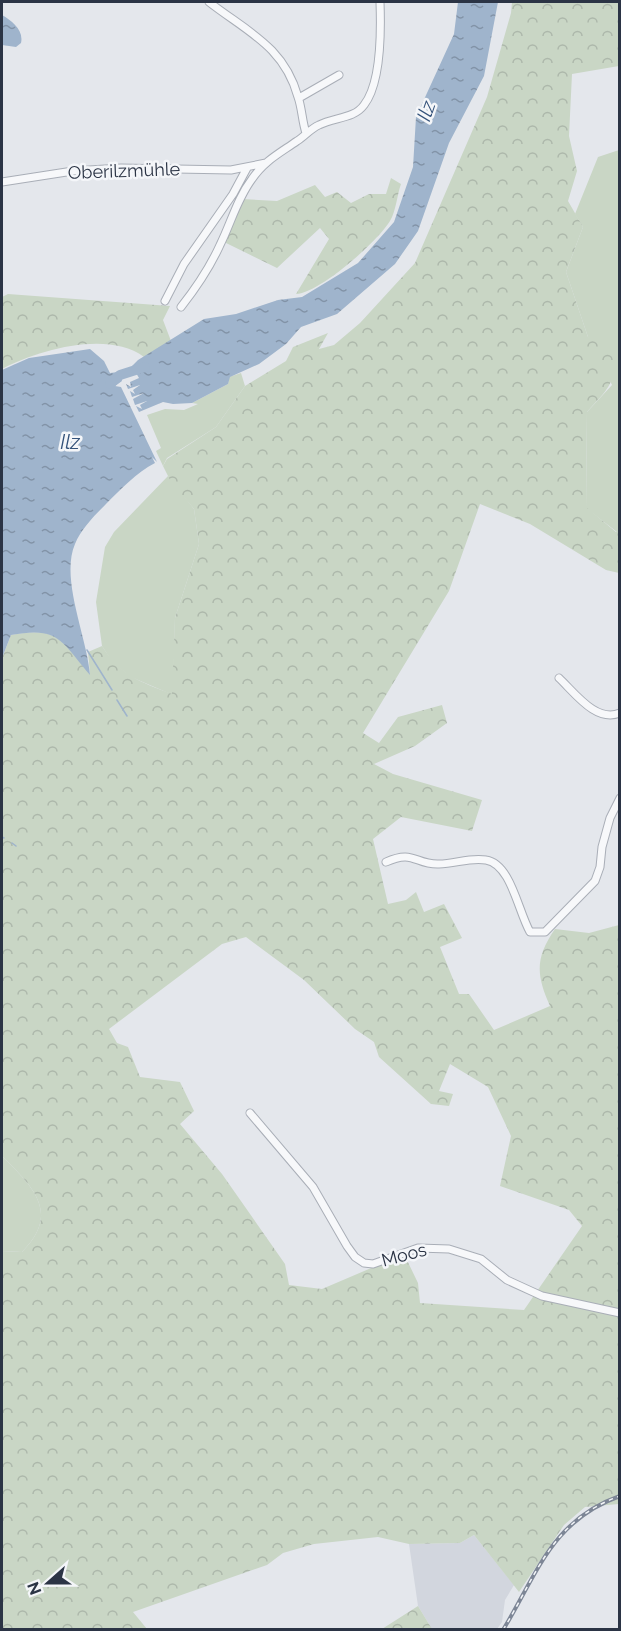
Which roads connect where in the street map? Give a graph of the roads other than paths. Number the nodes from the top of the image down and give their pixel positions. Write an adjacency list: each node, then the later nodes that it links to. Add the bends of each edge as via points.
1 (209, 2): 4 (street, via 276,52)
2 (380, 2): 5 (street, via 381,34 369,97 357,112 321,123)
3 (339, 75): 4 (street)
4 (299, 98): 5 (street)
5 (306, 133): 6 (street)
6 (266, 163): 7 (street, Oberilzmühle); 10 (street, via 239,199 207,270)
7 (247, 168): 8 (street, Oberilzmühle, via 121,168); 9 (street, via 184,264)
8 (2, 182)
9 (165, 301)
10 (181, 307)
11 (559, 678): 12 (street, via 598,713 607,717)
12 (620, 713)
13 (620, 798): 14 (street, via 610,818 595,881 545,932 530,932 506,873 496,863 468,860 439,864 401,855)
14 (386, 862)
15 (250, 1113): 16 (street, Moos, via 313,1187 347,1246 364,1263 373,1264 418,1248 438,1247 481,1259 525,1290)
16 (620, 1313)

